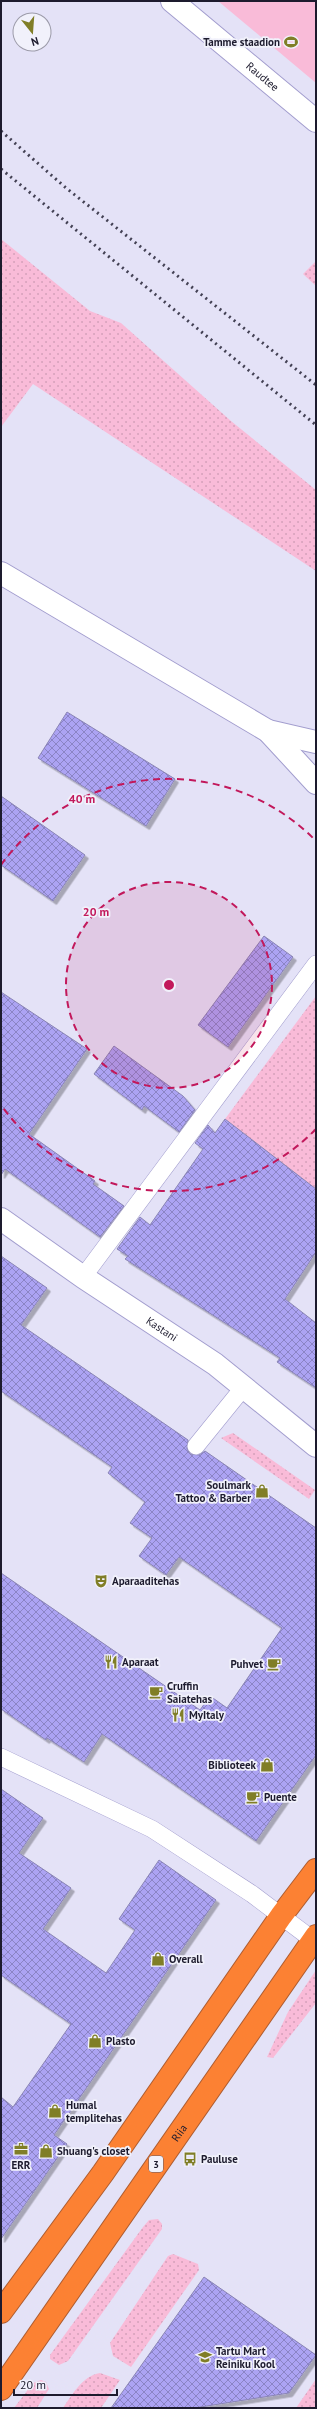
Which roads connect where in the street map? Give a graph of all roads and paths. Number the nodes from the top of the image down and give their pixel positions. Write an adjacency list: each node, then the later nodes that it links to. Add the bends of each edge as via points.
1 (172, 1): 2 (street, Raudtee)
2 (316, 121)
3 (1, 573): 4 (street)
4 (268, 731): 5 (street); 6 (street)
5 (316, 742)
6 (316, 783)
7 (316, 964): 9 (lane)
8 (1, 1219): 9 (street, Kastani)
9 (83, 1277): 10 (street, Kastani, via 215,1364)
10 (243, 1388): 11 (lane); 12 (street, Kastani)
11 (196, 1446)
12 (316, 1446)
13 (1, 1757): 15 (lane, via 152,1829 252,1894)
14 (316, 1870): 15 (highway)
15 (281, 1916): 16 (lane); 17 (highway, via 103,2173)
16 (314, 1938): 18 (highway, Riia / 3)
17 (1, 2312)
18 (1, 2390)

